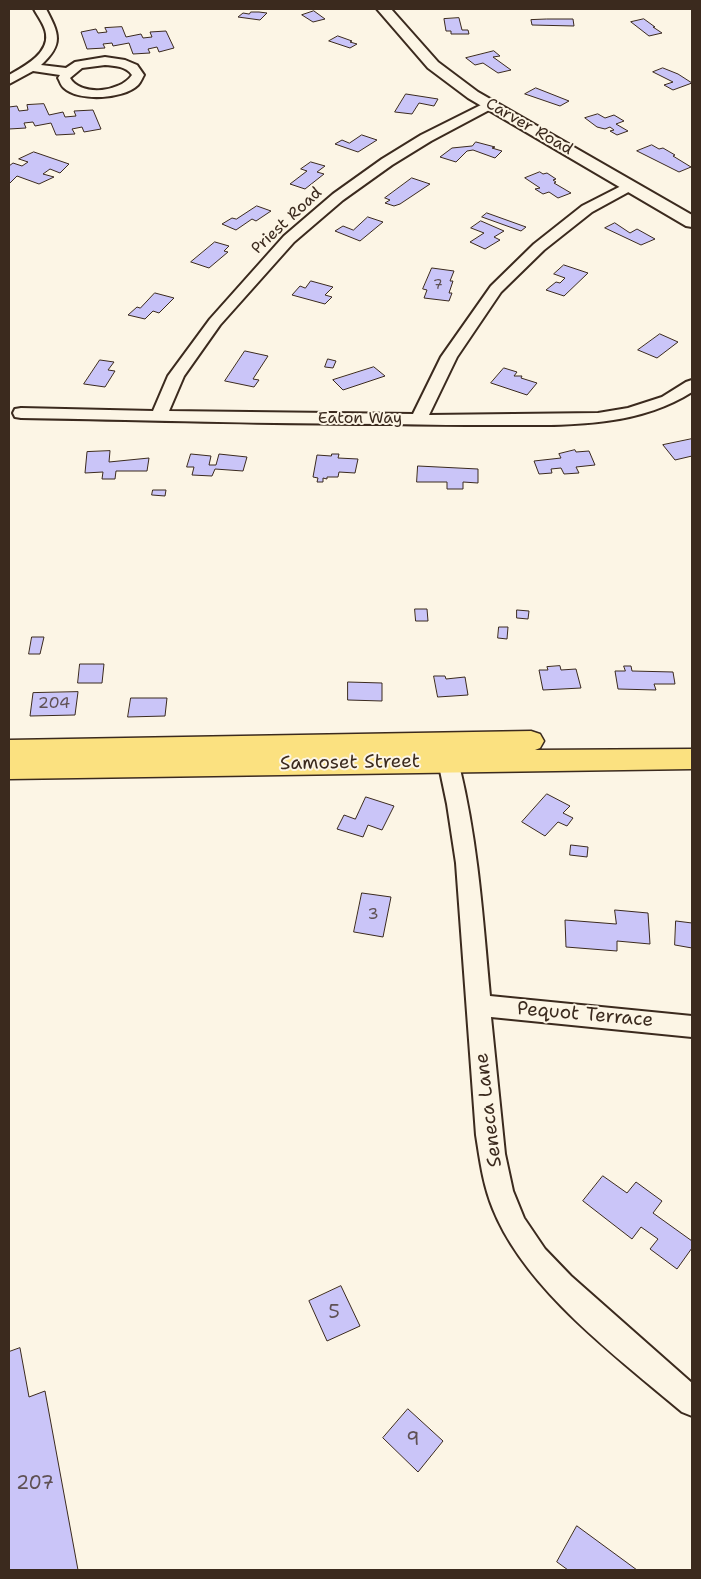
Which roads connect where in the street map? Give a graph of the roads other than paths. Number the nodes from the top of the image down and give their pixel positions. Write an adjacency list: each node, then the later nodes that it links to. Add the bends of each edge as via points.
1 (40, 9): 3 (street, via 52,31 52,39 43,56)
2 (384, 9): 6 (street, Carver Road, via 433,65)
3 (30, 66): 4 (street); 5 (street)
4 (68, 72): 4 (street, via 79,65 105,61 128,65 138,75 134,83 123,89 94,94 69,88 64,78)
5 (9, 80)
6 (489, 105): 7 (street, Carver Road); 11 (street, Priest Road, via 387,162 338,197 289,239 216,322 176,376)
7 (629, 186): 8 (street, Carver Road); 12 (street, via 588,209 546,242 496,289 450,357)
8 (692, 222)
9 (692, 385): 12 (street, Eaton Way, via 668,400 598,418)
10 (21, 413): 11 (street, Eaton Way)
11 (159, 415): 12 (street, Eaton Way)
12 (419, 419)
13 (692, 740): 15 (highway, Samoset Street)
14 (9, 750): 15 (highway, Samoset Street)
15 (449, 751): 16 (highway, Samoset Street); 17 (highway, Samoset Street); 18 (street, Seneca Lane, via 467,863)
16 (692, 759)
17 (9, 769)
18 (478, 1005): 19 (street, Pequot Terrace); 20 (street, Seneca Lane, via 493,1161 505,1208 517,1232 550,1277)
19 (692, 1026)
20 (692, 1402)

